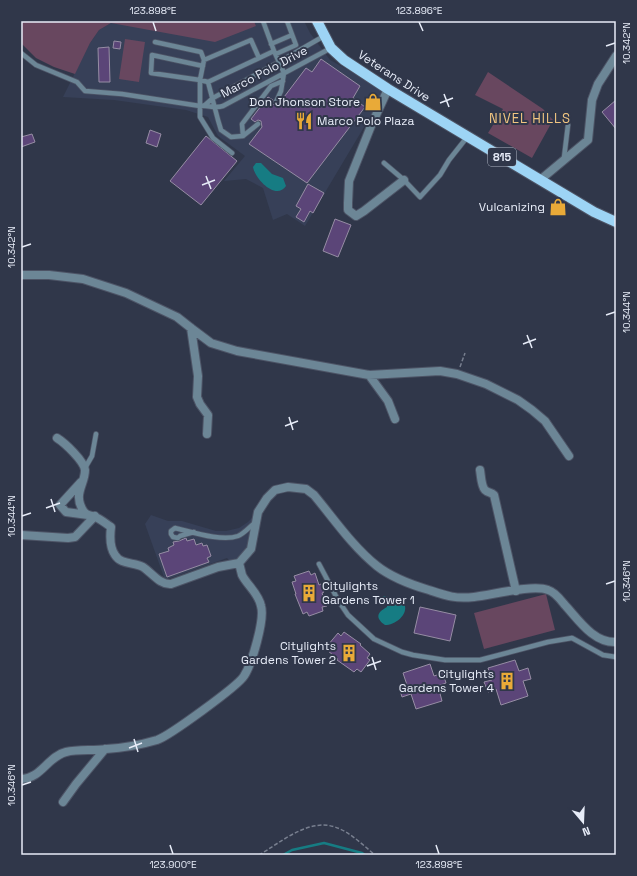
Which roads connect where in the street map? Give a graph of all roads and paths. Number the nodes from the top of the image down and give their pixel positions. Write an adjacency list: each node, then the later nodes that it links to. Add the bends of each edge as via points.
1 (263, 21): 7 (lane)
2 (287, 21): 4 (lane)
3 (317, 21): 5 (main road, Veterans Drive / 815)
4 (292, 35): 7 (lane); 10 (lane, via 296,44)
5 (324, 36): 8 (main road, Veterans Drive / 815); 14 (lane, Marco Polo Drive)
6 (155, 42): 13 (lane, via 201,52)
7 (271, 44): 10 (lane)
8 (332, 48): 16 (lane, Marco Polo Drive); 20 (main road, Veterans Drive / 815, via 344,60)
9 (21, 53): 23 (lane, Marco Polo Drive, via 36,65 77,82 85,91)
10 (275, 53): 12 (lane); 14 (lane)
11 (616, 56): 30 (street, via 598,84 592,100 588,140)
12 (259, 58): 13 (lane, via 251,40); 19 (lane)
13 (204, 60): 15 (lane)
14 (279, 62): 16 (lane); 21 (lane, Marco Polo Drive)
15 (203, 66): 17 (lane); 17 (lane, via 152,55 150,72)
16 (284, 73): 18 (lane); 24 (lane, Marco Polo Drive)
17 (200, 80): 19 (lane); 23 (lane)
18 (283, 81): 22 (lane); 27 (lane, via 271,86 242,124)
19 (208, 82): 21 (lane)
20 (388, 90): 28 (main road, Veterans Drive / 815); 32 (street, via 349,181 348,210 356,216 364,212)
21 (213, 98): 23 (lane, Marco Polo Drive); 24 (lane)
22 (276, 102)
23 (203, 106): 24 (lane, Marco Polo Drive); 29 (lane, via 200,117 213,138)
24 (215, 108): 27 (lane, via 221,130 231,137)
25 (258, 124): 27 (lane)
26 (568, 125): 30 (lane)
27 (242, 136)
28 (468, 136): 32 (lane, via 440,175 420,197); 33 (main road, Veterans Drive / 815)
29 (232, 153)
30 (564, 158): 33 (street)
31 (384, 163): 32 (lane)
32 (404, 180)
33 (540, 180): 34 (main road, Veterans Drive / 815)
34 (616, 222)
35 (21, 275): 36 (street, via 82,278 160,308)
36 (191, 328): 39 (street, via 211,343 237,351); 42 (street, via 198,376 197,397 208,415)
37 (465, 353): 38 (path)
38 (457, 374): 39 (street, via 440,371); 44 (street, via 486,384 532,410 545,420)
39 (370, 375): 40 (street, via 388,401)
40 (395, 419)
41 (96, 434): 45 (lane, via 92,456)
42 (207, 434)
43 (57, 438): 45 (street, via 70,448)
44 (569, 456)
45 (85, 468): 47 (street)
46 (480, 470): 56 (street, via 483,488 494,495)
47 (82, 481): 48 (street, via 79,498 85,512); 48 (street, via 60,505 66,512)
48 (92, 516): 52 (street, via 75,537); 54 (street, via 111,527 115,555 124,562 141,566 164,583 171,584 218,567)
49 (257, 520): 51 (lane, via 239,536 223,539); 54 (street, via 251,549); 56 (street, via 258,512 276,490 288,487 306,489 314,495 358,548 378,566 408,583 455,598)
50 (178, 529): 51 (lane); 53 (lane); 53 (lane, via 172,529 171,534 174,538)
51 (194, 532): 53 (lane)
52 (21, 535)
53 (180, 536)
54 (239, 563): 59 (street, via 242,574 261,606 257,642 244,676 176,730 158,739)
55 (319, 564): 58 (lane, via 348,615 374,639 402,652 445,660 480,660 572,638 603,655)
56 (516, 591): 57 (street, via 538,587 550,590 587,630 600,639)
57 (616, 642)
58 (616, 657)
59 (106, 749): 60 (street, via 66,752 54,757 33,776); 61 (street)
60 (21, 779)
61 (63, 802)
62 (259, 855): 63 (path, via 310,826 325,825 334,826 348,834)
63 (375, 855)

